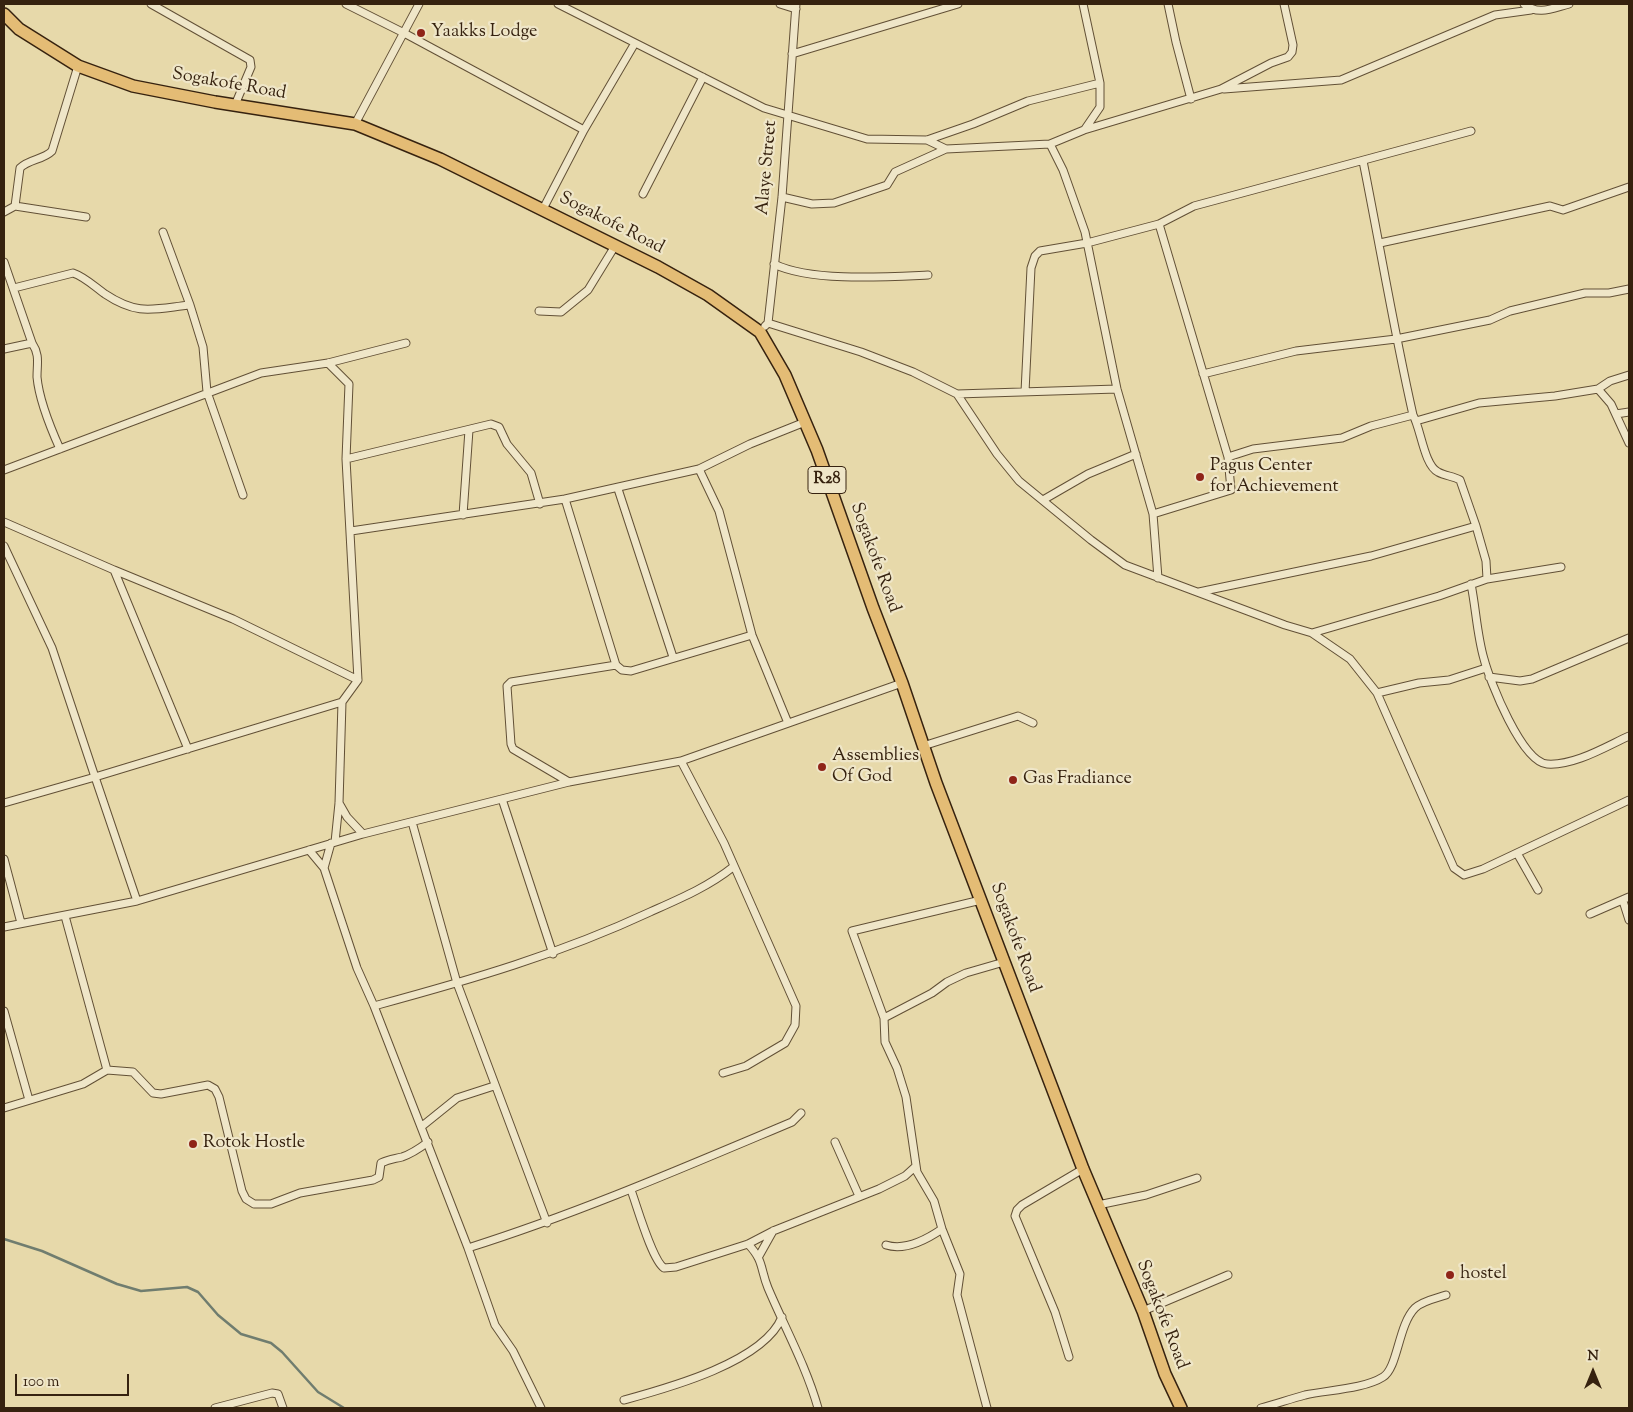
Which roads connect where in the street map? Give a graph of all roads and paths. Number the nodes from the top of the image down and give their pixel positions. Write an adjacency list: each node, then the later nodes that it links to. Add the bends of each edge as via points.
1 (151, 4): 23 (street, via 250,60 251,67)
2 (346, 4): 15 (street)
3 (419, 4): 15 (street)
4 (558, 4): 16 (street)
5 (780, 4): 12 (street)
6 (958, 4): 17 (street)
7 (1084, 4): 20 (street)
8 (1168, 4): 22 (street)
9 (1284, 4): 21 (street, via 1293,45 1288,58 1271,63)
10 (1524, 4): 13 (street)
11 (1568, 4): 13 (street, via 1541,11)
12 (796, 6): 17 (street, Alaye Street)
13 (1531, 10): 21 (street, via 1495,15 1341,80)
14 (4, 14): 18 (main road, Sogakofe Road / R28, via 19,29)
15 (404, 33): 25 (street); 26 (street)
16 (635, 43): 19 (street); 26 (street)
17 (792, 54): 24 (street, Alaye Street)
18 (78, 66): 23 (main road, Sogakofe Road / R28, via 133,86); 36 (street, via 52,151 20,168)
19 (703, 77): 24 (street); 34 (street)
20 (1100, 83): 27 (street, via 1100,107); 29 (street, via 1028,101)
21 (1221, 89): 22 (street)
22 (1191, 99): 27 (street)
23 (235, 105): 25 (main road, Sogakofe Road / R28)
24 (787, 116): 29 (street, via 867,139); 35 (street, Alaye Street)
25 (355, 124): 37 (main road, Sogakofe Road / R28, via 440,159)
26 (584, 130): 37 (street)
27 (1084, 130): 30 (street)
28 (1471, 131): 32 (street)
29 (927, 140): 31 (street)
30 (1050, 144): 31 (street); 42 (street, via 1063,170)
31 (946, 149): 35 (street, via 895,172 887,185 834,203 812,204)
32 (1363, 161): 40 (street, via 1194,206); 43 (street)
33 (1629, 187): 43 (street, via 1563,210 1550,206)
34 (643, 194)
35 (782, 197): 46 (street, Alaye Street)
36 (15, 206): 38 (street); 39 (street)
37 (543, 209): 44 (main road, Sogakofe Road / R28)
38 (4, 212)
39 (86, 217)
40 (1159, 224): 42 (street); 58 (street)
41 (163, 232): 50 (street)
42 (1087, 243): 60 (street); 63 (street, via 1040,251 1030,268)
43 (1380, 243): 53 (street)
44 (616, 246): 51 (street, via 588,290 561,312); 52 (main road, Sogakofe Road / R28)
45 (4, 262): 48 (street)
46 (774, 264): 47 (street, via 803,274); 52 (street, Alaye Street)
47 (928, 275)
48 (14, 288): 50 (street, via 73,274 135,310); 54 (street)
49 (1629, 289): 53 (street, via 1585,293 1510,311 1490,320)
50 (190, 305): 62 (street, via 202,347)
51 (539, 312)
52 (764, 328): 64 (street, via 870,355); 68 (main road, Sogakofe Road / R28)
53 (1396, 339): 58 (street, via 1296,352); 67 (street)
54 (32, 343): 56 (street); 71 (street, via 37,350 37,378)
55 (406, 343): 57 (street)
56 (4, 349)
57 (328, 363): 62 (street, via 262,373); 74 (street, via 349,384)
58 (1203, 374): 73 (street)
59 (1629, 375): 61 (street)
60 (1117, 388): 63 (street); 72 (street)
61 (1598, 388): 66 (street); 67 (street, via 1555,396 1479,403)
62 (207, 392): 71 (street); 78 (street)
63 (1025, 392): 64 (street)
64 (957, 394): 80 (street, via 997,454 1019,481)
65 (1629, 412): 66 (street)
66 (1616, 414): 70 (street)
67 (1415, 418): 73 (street, via 1371,426 1342,438 1253,449); 85 (street, via 1427,458 1436,472 1460,480)
68 (805, 422): 75 (street); 102 (main road, Sogakofe Road / R28)
69 (469, 430): 74 (street); 81 (street, via 491,424 499,427 531,473); 83 (street)
70 (1629, 443)
71 (60, 449): 76 (street)
72 (1136, 454): 80 (street, via 1088,474); 82 (street)
73 (1228, 457): 82 (street, via 1231,490)
74 (346, 459): 86 (street)
75 (699, 469): 77 (street); 95 (street, via 719,511)
76 (4, 470)
77 (618, 489): 79 (street); 97 (street)
78 (243, 495)
79 (565, 498): 81 (street); 98 (street)
80 (1043, 500): 90 (street, via 1125,564)
81 (540, 504): 83 (street)
82 (1153, 514): 90 (street)
83 (463, 515): 86 (street)
84 (4, 522): 89 (street)
85 (1476, 526): 91 (street, via 1486,561); 93 (street, via 1370,556)
86 (351, 531): 101 (street)
87 (4, 546): 111 (street, via 52,648)
88 (1560, 567): 91 (street)
89 (114, 570): 101 (street, via 233,619); 109 (street)
90 (1158, 578): 93 (street)
91 (1486, 579): 92 (street)
92 (1471, 584): 94 (street); 99 (street)
93 (1198, 593): 94 (street)
94 (1312, 633): 103 (street, via 1350,659)
95 (752, 635): 97 (street); 105 (street)
96 (1629, 638): 100 (street, via 1532,679 1520,681)
97 (673, 657): 98 (street, via 631,671)
98 (616, 665): 112 (street, via 511,682 507,686 513,749)
99 (1486, 668): 100 (street); 103 (street, via 1449,680)
100 (1489, 677): 107 (street, via 1509,721 1534,759 1545,764 1569,761)
101 (358, 680): 104 (street)
102 (902, 683): 105 (street); 108 (main road, Sogakofe Road / R28)
103 (1377, 693): 121 (street, via 1454,868 1464,874)
104 (342, 702): 109 (street); 116 (street)
105 (788, 723): 110 (street)
106 (1033, 723): 108 (street, via 1018,716)
107 (1629, 736)
108 (923, 746): 127 (main road, Sogakofe Road / R28)
109 (188, 749): 111 (street)
110 (681, 761): 112 (street); 124 (street, via 724,843)
111 (95, 777): 115 (street); 128 (street)
112 (569, 782): 113 (street)
113 (502, 799): 117 (street); 134 (street)
114 (1629, 800): 121 (street)
115 (4, 803)
116 (339, 803): 118 (street); 119 (street)
117 (412, 822): 118 (street); 136 (street)
118 (363, 834): 119 (street)
119 (333, 843): 120 (street); 123 (street)
120 (309, 850): 123 (street); 128 (street)
121 (1517, 853): 125 (street)
122 (4, 859): 132 (street)
123 (324, 868): 137 (street, via 357,968)
124 (733, 868): 134 (street, via 714,883); 141 (street, via 774,954 796,1013 795,1025 785,1044 746,1066)
125 (1538, 890)
126 (1626, 899): 129 (street); 131 (street)
127 (981, 900): 135 (main road, Sogakofe Road / R28); 139 (street, via 852,931)
128 (137, 901): 130 (street)
129 (1590, 914)
130 (65, 916): 132 (street); 140 (street)
131 (1629, 920)
132 (21, 923): 133 (street)
133 (4, 927)
134 (553, 954): 136 (street)
135 (1004, 962): 139 (street, via 966,973); 150 (main road, Sogakofe Road / R28)
136 (457, 983): 137 (street); 142 (street)
137 (374, 1006): 146 (street)
138 (4, 1011): 143 (street)
139 (884, 1018): 149 (street, via 885,1042 906,1097)
140 (107, 1070): 143 (street, via 83,1084); 147 (street, via 133,1072 153,1093 184,1091 200,1085 215,1089 242,1191 254,1204 271,1204 300,1193 373,1180 378,1177 382,1163 411,1153)
141 (724, 1073)
142 (494, 1086): 146 (street, via 457,1098); 155 (street)
143 (28, 1100): 144 (street)
144 (4, 1108)
145 (801, 1113): 152 (street, via 792,1122)
146 (421, 1127): 147 (street)
147 (428, 1142): 160 (street)
148 (835, 1142): 153 (street)
149 (916, 1166): 153 (street, via 905,1176); 156 (street, via 934,1201)
150 (1083, 1169): 154 (main road, Sogakofe Road / R28); 166 (street, via 1022,1204 1015,1216 1055,1312)
151 (1197, 1178): 154 (street, via 1146,1195)
152 (631, 1190): 155 (street); 158 (street, via 659,1265 664,1268)
153 (859, 1196): 157 (street)
154 (1098, 1205): 164 (main road, Sogakofe Road / R28)
155 (547, 1223): 160 (street)
156 (942, 1229): 159 (street, via 928,1238 896,1248); 172 (street, via 960,1274 957,1295)
157 (773, 1231): 158 (street); 161 (street)
158 (748, 1244): 161 (street)
159 (886, 1245)
160 (468, 1248): 170 (street, via 495,1325 513,1351)
161 (759, 1256): 165 (street, via 768,1287)
162 (1228, 1275): 164 (street)
163 (1446, 1295): 174 (street, via 1416,1306 1385,1376 1372,1382)
164 (1143, 1311): 173 (main road, Sogakofe Road / R28)
165 (782, 1317): 167 (street, via 774,1332 731,1362 677,1386); 171 (street, via 804,1363)
166 (1069, 1357)
167 (624, 1400)
168 (215, 1408): 169 (street, via 272,1393 278,1394)
169 (283, 1408)
170 (541, 1408)
171 (818, 1408)
172 (987, 1408)
173 (1181, 1408)
174 (1261, 1408)

